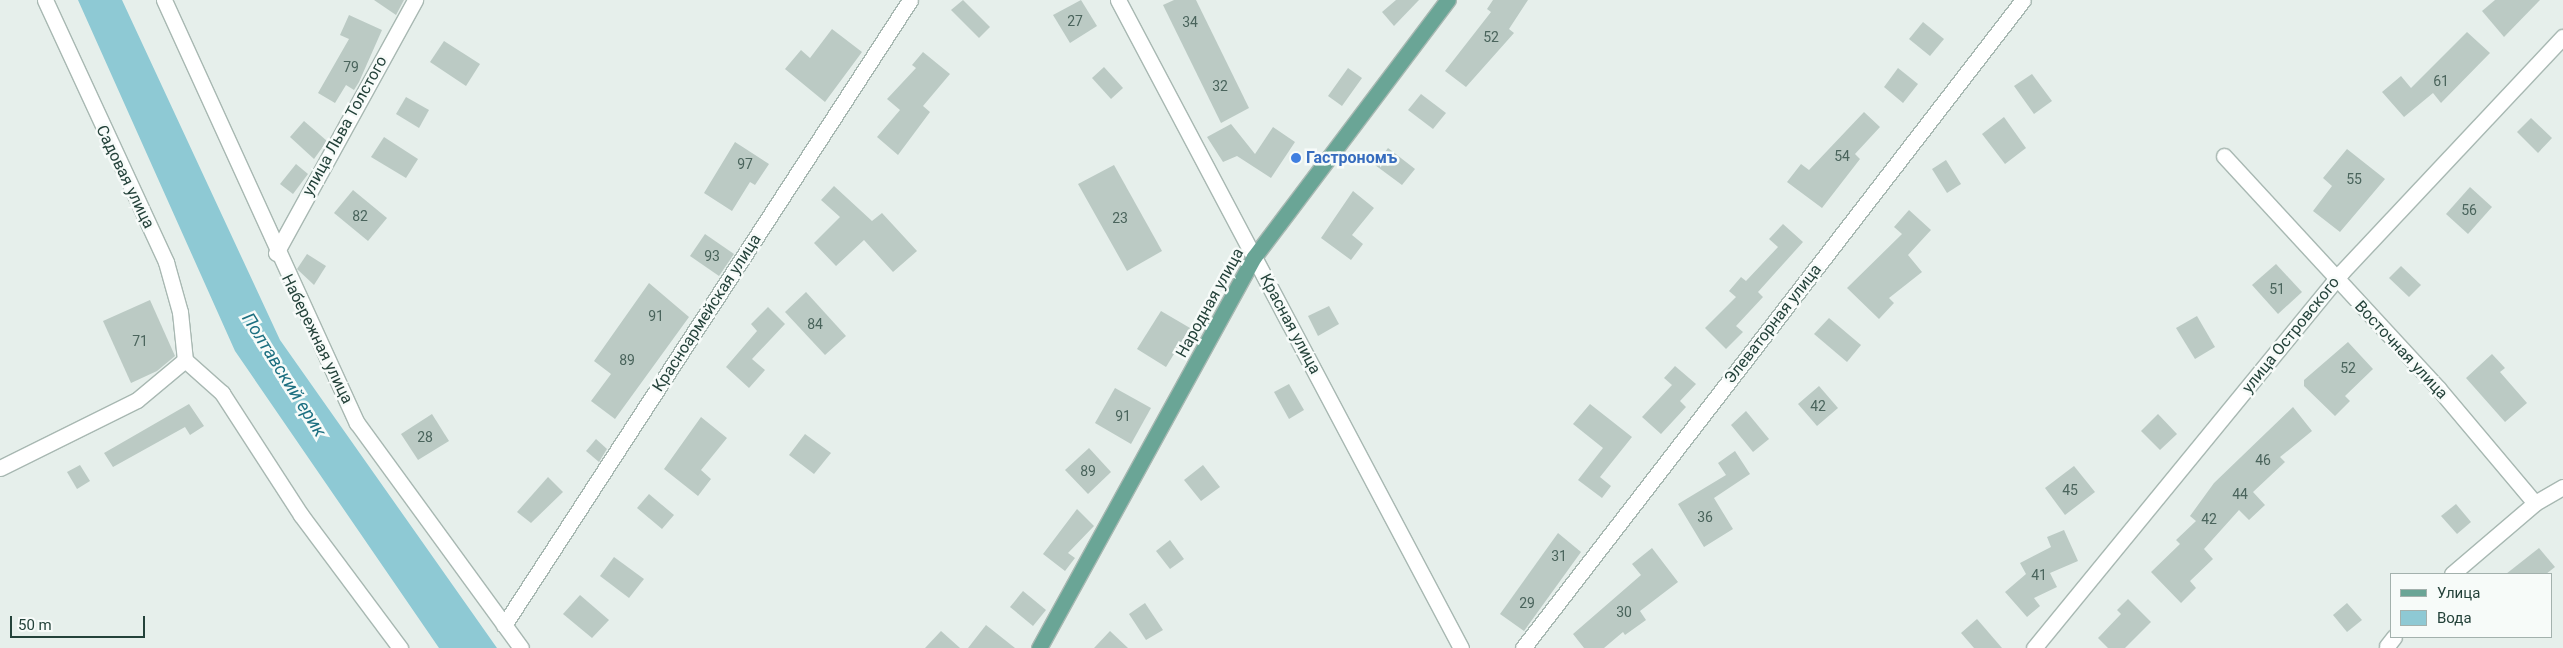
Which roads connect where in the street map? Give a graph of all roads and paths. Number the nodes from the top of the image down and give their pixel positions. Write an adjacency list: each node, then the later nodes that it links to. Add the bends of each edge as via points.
1 (45, 0): 13 (street, Садовая улица, via 166,262 180,312)
2 (164, 0): 10 (street, Набережная улица)
3 (415, 0): 10 (street, улица Льва Толстого)
4 (910, 0): 18 (street, Красноармейская улица)
5 (1118, 0): 11 (street, Красная улица)
6 (1448, 0): 11 (main road, Народная улица)
7 (2023, 0): 23 (street, Элеваторная улица)
8 (2563, 37): 12 (street, улица Островского)
9 (2224, 156): 12 (street, Восточная улица)
10 (276, 253): 18 (street, Набережная улица, via 357,422)
11 (1254, 257): 21 (main road, Народная улица); 22 (street, Красная улица)
12 (2336, 280): 16 (street, Восточная улица, via 2438,388); 24 (street, улица Островского)
13 (185, 360): 14 (street, via 138,400); 19 (street, via 222,393 301,515)
14 (0, 468)
15 (2563, 487): 16 (street)
16 (2535, 503): 17 (street)
17 (2453, 573)
18 (504, 625): 20 (street, Набережная улица)
19 (400, 648)
20 (521, 648)
21 (1039, 648)
22 (1461, 648)
23 (1523, 648)
24 (2034, 648)

